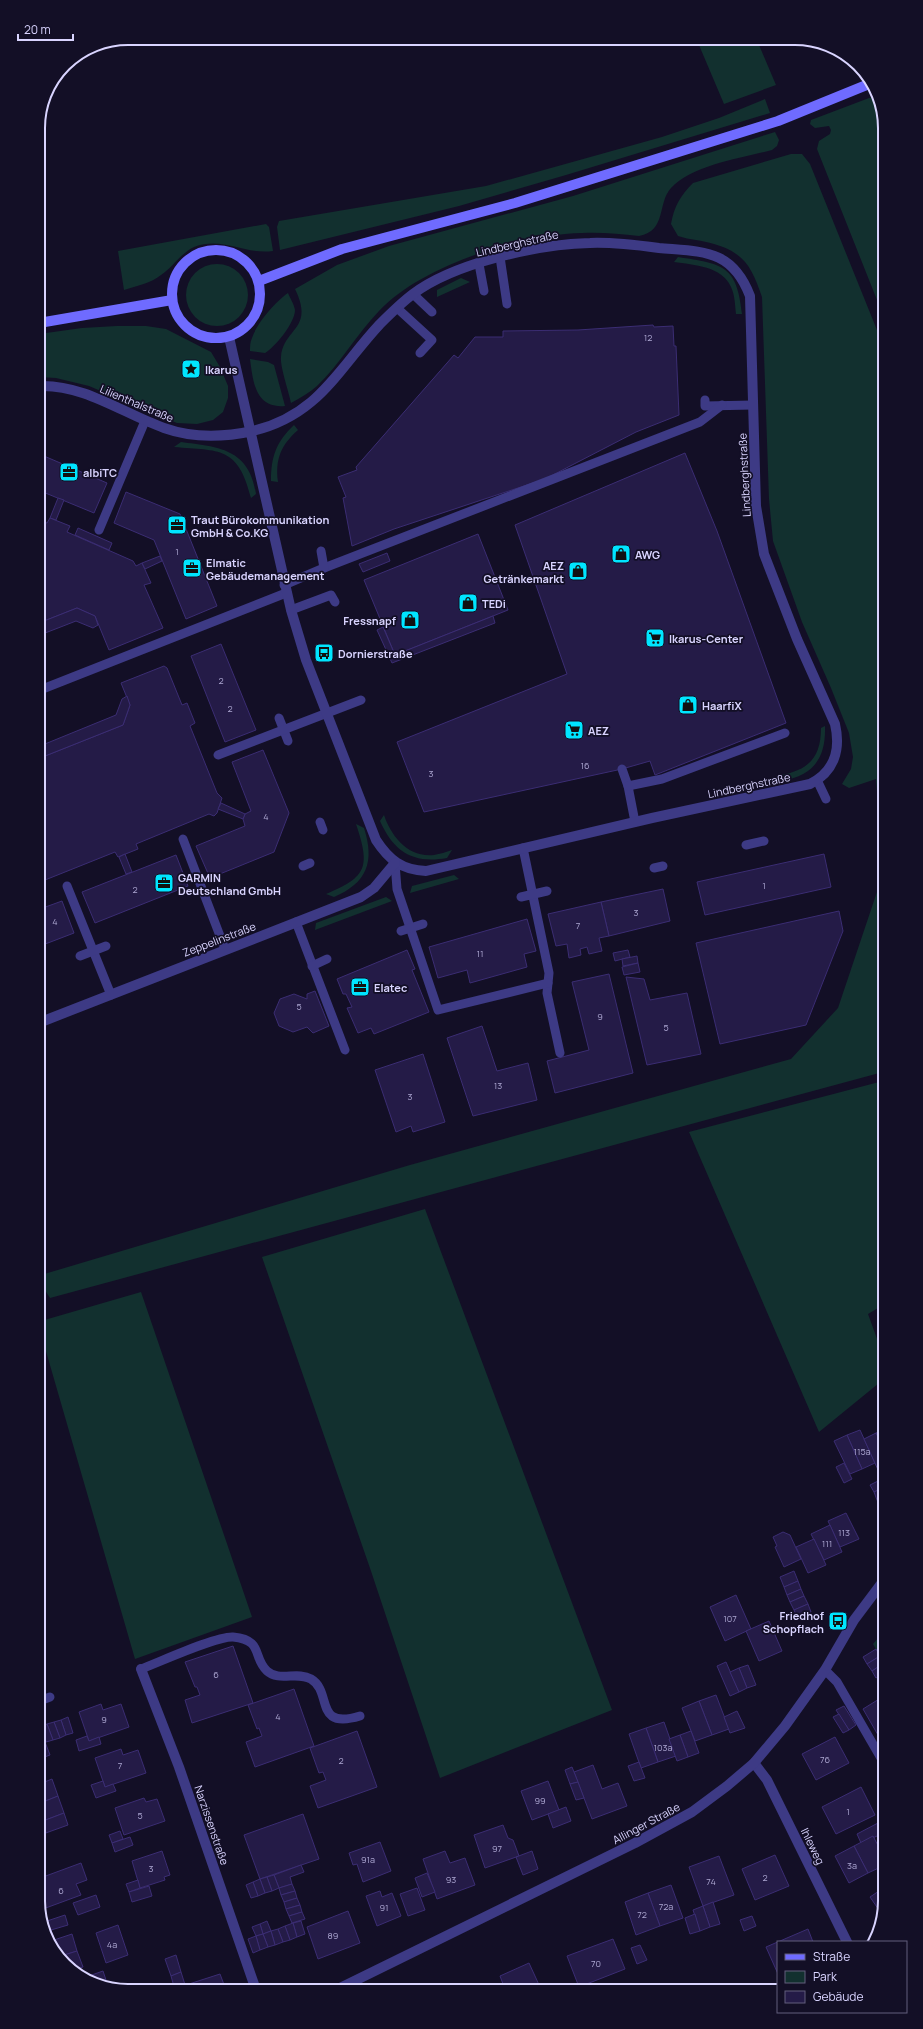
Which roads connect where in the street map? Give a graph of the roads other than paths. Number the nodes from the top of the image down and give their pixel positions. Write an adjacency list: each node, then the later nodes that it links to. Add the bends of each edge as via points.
1 (866, 85): 4 (street, via 778,121 515,203 342,249)
2 (500, 257): 3 (street, Lindberghstraße); 8 (lane); 16 (street, Lindberghstraße, via 557,246 616,243 711,254 725,259 736,269 750,296)
3 (479, 264): 5 (lane); 6 (street, Lindberghstraße, via 445,277)
4 (259, 281): 7 (street, via 242,257 214,249 187,260 173,285); 12 (street, via 261,292 255,316 247,326)
5 (484, 291)
6 (413, 294): 9 (street, Lindberghstraße); 10 (lane)
7 (172, 300): 11 (street); 12 (street, via 182,322 191,330 202,336)
8 (507, 304)
9 (397, 308): 13 (lane, via 432,340); 19 (street, Lindberghstraße, via 311,404 276,424)
10 (432, 312)
11 (45, 322)
12 (229, 337): 19 (street)
13 (420, 353)
14 (45, 387): 18 (street, Lilienthalstraße, via 78,392 107,402)
15 (705, 400): 17 (lane, via 705,406)
16 (753, 405): 17 (lane); 35 (street, Lindberghstraße, via 756,506 764,554 838,736 833,763)
17 (722, 406): 22 (lane, via 700,422)
18 (145, 421): 19 (street, Lilienthalstraße, via 194,435); 20 (lane)
19 (252, 431): 23 (street)
20 (99, 530)
21 (321, 551): 22 (lane)
22 (324, 568): 23 (lane)
23 (285, 589): 25 (street); 26 (lane)
24 (335, 602): 25 (lane, via 331,595)
25 (291, 610): 28 (street)
26 (45, 688)
27 (361, 700): 28 (lane)
28 (326, 713): 30 (lane); 43 (street, via 376,840)
29 (279, 718): 30 (lane)
30 (284, 730): 32 (lane); 33 (lane)
31 (785, 733): 36 (lane, via 662,779)
32 (288, 741)
33 (218, 755)
34 (622, 769): 36 (lane)
35 (817, 780): 37 (lane); 38 (street, Lindberghstraße, via 810,784)
36 (628, 786): 38 (lane)
37 (826, 799)
38 (635, 822): 42 (street, Lindberghstraße)
39 (183, 839): 53 (lane)
40 (764, 841): 41 (lane)
41 (746, 845)
42 (523, 848): 43 (street, Lindberghstraße, via 426,871 405,868); 46 (lane)
43 (395, 863): 48 (street, Zeppelinstraße, via 374,888 361,897); 50 (lane, via 397,889)
44 (67, 886): 54 (lane)
45 (547, 891): 46 (lane)
46 (532, 894): 47 (lane); 58 (lane, via 549,973)
47 (522, 896)
48 (296, 922): 53 (street, Zeppelinstraße); 57 (lane)
49 (423, 924): 50 (lane)
50 (411, 928): 51 (lane); 58 (lane, via 438,1010)
51 (401, 931)
52 (106, 946): 54 (lane)
53 (225, 949): 59 (street, Zeppelinstraße)
54 (93, 951): 55 (lane); 59 (lane)
55 (80, 956)
56 (327, 959): 57 (lane)
57 (312, 966): 61 (lane)
58 (548, 983): 62 (lane, via 547,993)
59 (111, 995): 60 (street, Zeppelinstraße)
60 (45, 1020)
61 (345, 1050)
62 (560, 1053)
63 (878, 1588): 65 (street, Allinger Straße, via 854,1620)
64 (141, 1669): 66 (lane, via 222,1638 239,1638 254,1645 263,1666 273,1674 283,1677 304,1676 314,1682 330,1714 337,1719 347,1720); 70 (street, Narzissenstraße, via 177,1762)
65 (825, 1670): 67 (lane, via 837,1682); 68 (street, Allinger Straße, via 785,1726)
66 (360, 1716)
67 (878, 1753)
68 (754, 1763): 69 (street, Ihleweg, via 766,1780); 71 (street, Allinger Straße, via 692,1812 635,1843)
69 (846, 1941)
70 (254, 1984)
71 (348, 1984)

